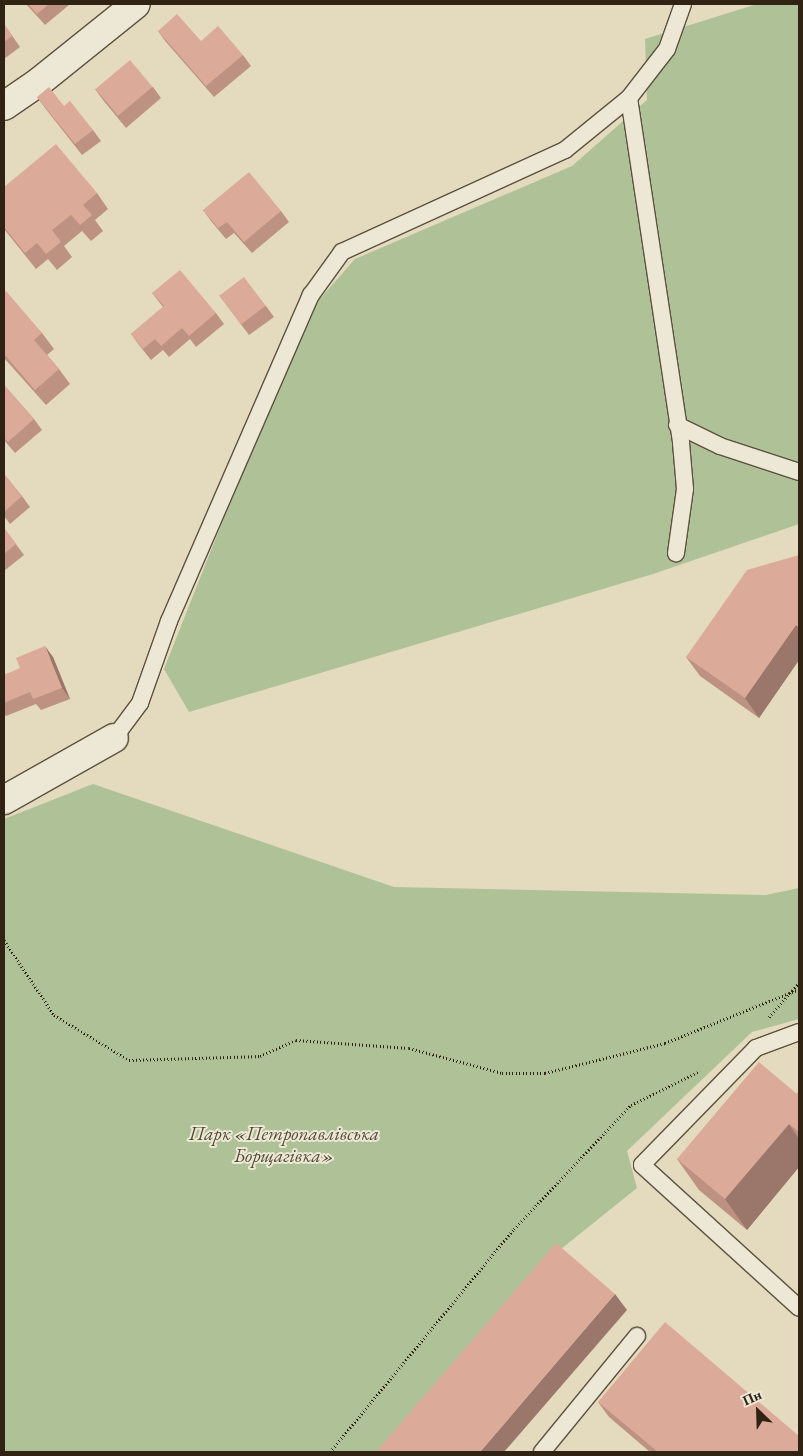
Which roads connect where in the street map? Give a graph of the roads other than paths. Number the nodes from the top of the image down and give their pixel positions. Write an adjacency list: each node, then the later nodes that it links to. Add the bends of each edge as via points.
1 (136, 4): 4 (street)
2 (683, 4): 3 (lane, via 667,49)
3 (629, 98): 5 (lane); 8 (lane, via 565,150 342,252 311,295 169,621 140,703)
4 (4, 106)
5 (677, 425): 6 (lane, via 720,446); 7 (lane, via 685,489)
6 (799, 472)
7 (676, 553)
8 (114, 738): 9 (street)
9 (4, 800)
10 (799, 1032): 11 (lane, via 756,1048 642,1166)
11 (799, 1308)
12 (637, 1336): 13 (lane)
13 (542, 1452)

